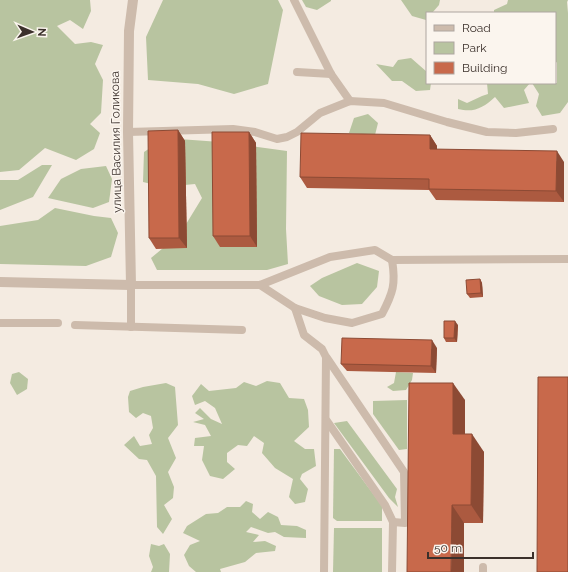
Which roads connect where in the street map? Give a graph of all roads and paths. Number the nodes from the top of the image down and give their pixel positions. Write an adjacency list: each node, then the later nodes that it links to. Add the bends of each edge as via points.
1 (133, 0): 7 (street, улица Василия Голикова, via 128,31)
2 (294, 0): 4 (lane)
3 (297, 72): 4 (lane)
4 (331, 74): 5 (lane)
5 (350, 101): 6 (lane, via 384,103 486,132 516,133); 7 (lane, via 320,113 297,132 277,139 233,129)
6 (553, 129)
7 (128, 132): 11 (street, улица Василия Голикова)
8 (568, 259): 9 (lane)
9 (392, 260): 12 (lane, via 375,250 330,257); 13 (lane, via 395,277 390,299 382,314 352,324)
10 (0, 282): 11 (street)
11 (131, 285): 12 (lane); 17 (lane)
12 (260, 285): 13 (lane)
13 (295, 308): 19 (lane, via 304,335 322,349)
14 (0, 323): 15 (lane)
15 (58, 323)
16 (75, 325): 17 (lane)
17 (131, 327): 18 (lane)
18 (242, 330)
19 (326, 357): 20 (lane); 21 (lane, via 404,472 405,523)
20 (326, 421): 21 (lane, via 385,504); 22 (lane)
21 (393, 522): 23 (lane)
22 (324, 572)
23 (392, 572)

